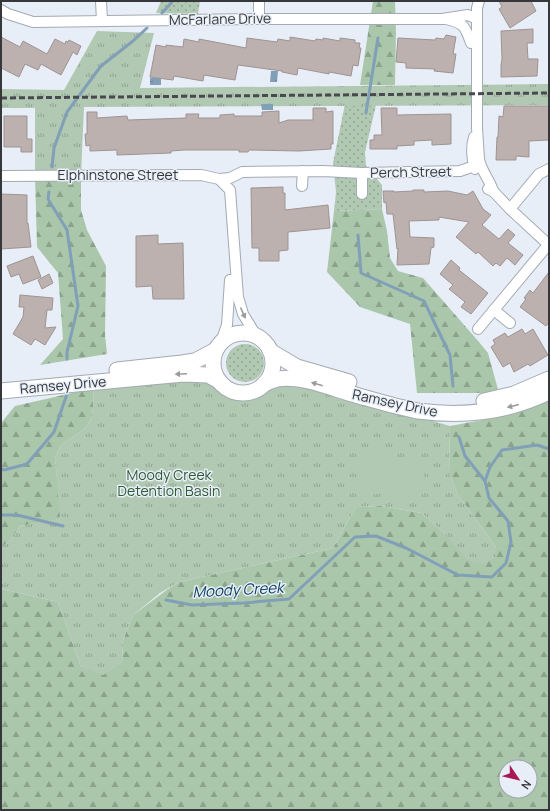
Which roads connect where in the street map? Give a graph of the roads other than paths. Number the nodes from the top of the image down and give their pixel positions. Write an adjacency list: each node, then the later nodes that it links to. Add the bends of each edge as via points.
1 (101, 1): 9 (street)
2 (259, 1): 7 (street)
3 (472, 1): 6 (street, via 470,8)
4 (479, 1): 6 (street)
5 (1, 10): 9 (street, McFarlane Drive, via 33,22)
6 (474, 17): 8 (street, McFarlane Drive); 10 (street); 11 (street)
7 (259, 18): 8 (street, McFarlane Drive); 9 (street, McFarlane Drive)
8 (442, 19): 10 (street, McFarlane Drive, via 464,26)
9 (102, 21)
10 (471, 43): 11 (street)
11 (476, 59): 12 (street, via 477,128 472,142 472,155)
12 (477, 166): 15 (street, Perch Street, via 460,171); 22 (street, via 486,188 493,191)
13 (549, 169): 22 (street, via 539,174)
14 (303, 172): 15 (street); 16 (street, via 242,172); 19 (street)
15 (362, 173): 21 (street, Perch Street)
16 (236, 175): 18 (street); 20 (street)
17 (1, 176): 18 (street, Elphinstone Street, via 201,175)
18 (219, 179): 20 (street)
19 (302, 186)
20 (230, 190): 23 (street)
21 (362, 194)
22 (510, 209): 24 (street)
23 (233, 234): 28 (street, one-way to 28, via 238,297 243,314); 29 (street, via 227,326)
24 (549, 245): 25 (street)
25 (494, 310): 26 (street); 27 (street)
26 (510, 323)
27 (478, 329)
28 (257, 337): 29 (main road, via 248,333 238,333 229,336); 30 (main road)
29 (218, 346): 32 (main road, Ramsey Drive, via 195,361 182,364); 33 (main road, via 213,366)
30 (270, 351): 31 (main road, Ramsey Drive, via 309,371 400,397 432,403 463,404 498,399 532,388); 34 (main road, via 272,368)
31 (549, 379)
32 (1, 381)
33 (219, 381): 34 (main road, via 235,392 246,392); 35 (main road, Ramsey Drive, one-way to 35, via 208,375 183,374)
34 (264, 384): 36 (main road, Ramsey Drive, one-way to 34, via 510,406 459,414 394,406 298,379 278,379)
35 (1, 391)
36 (549, 392)

